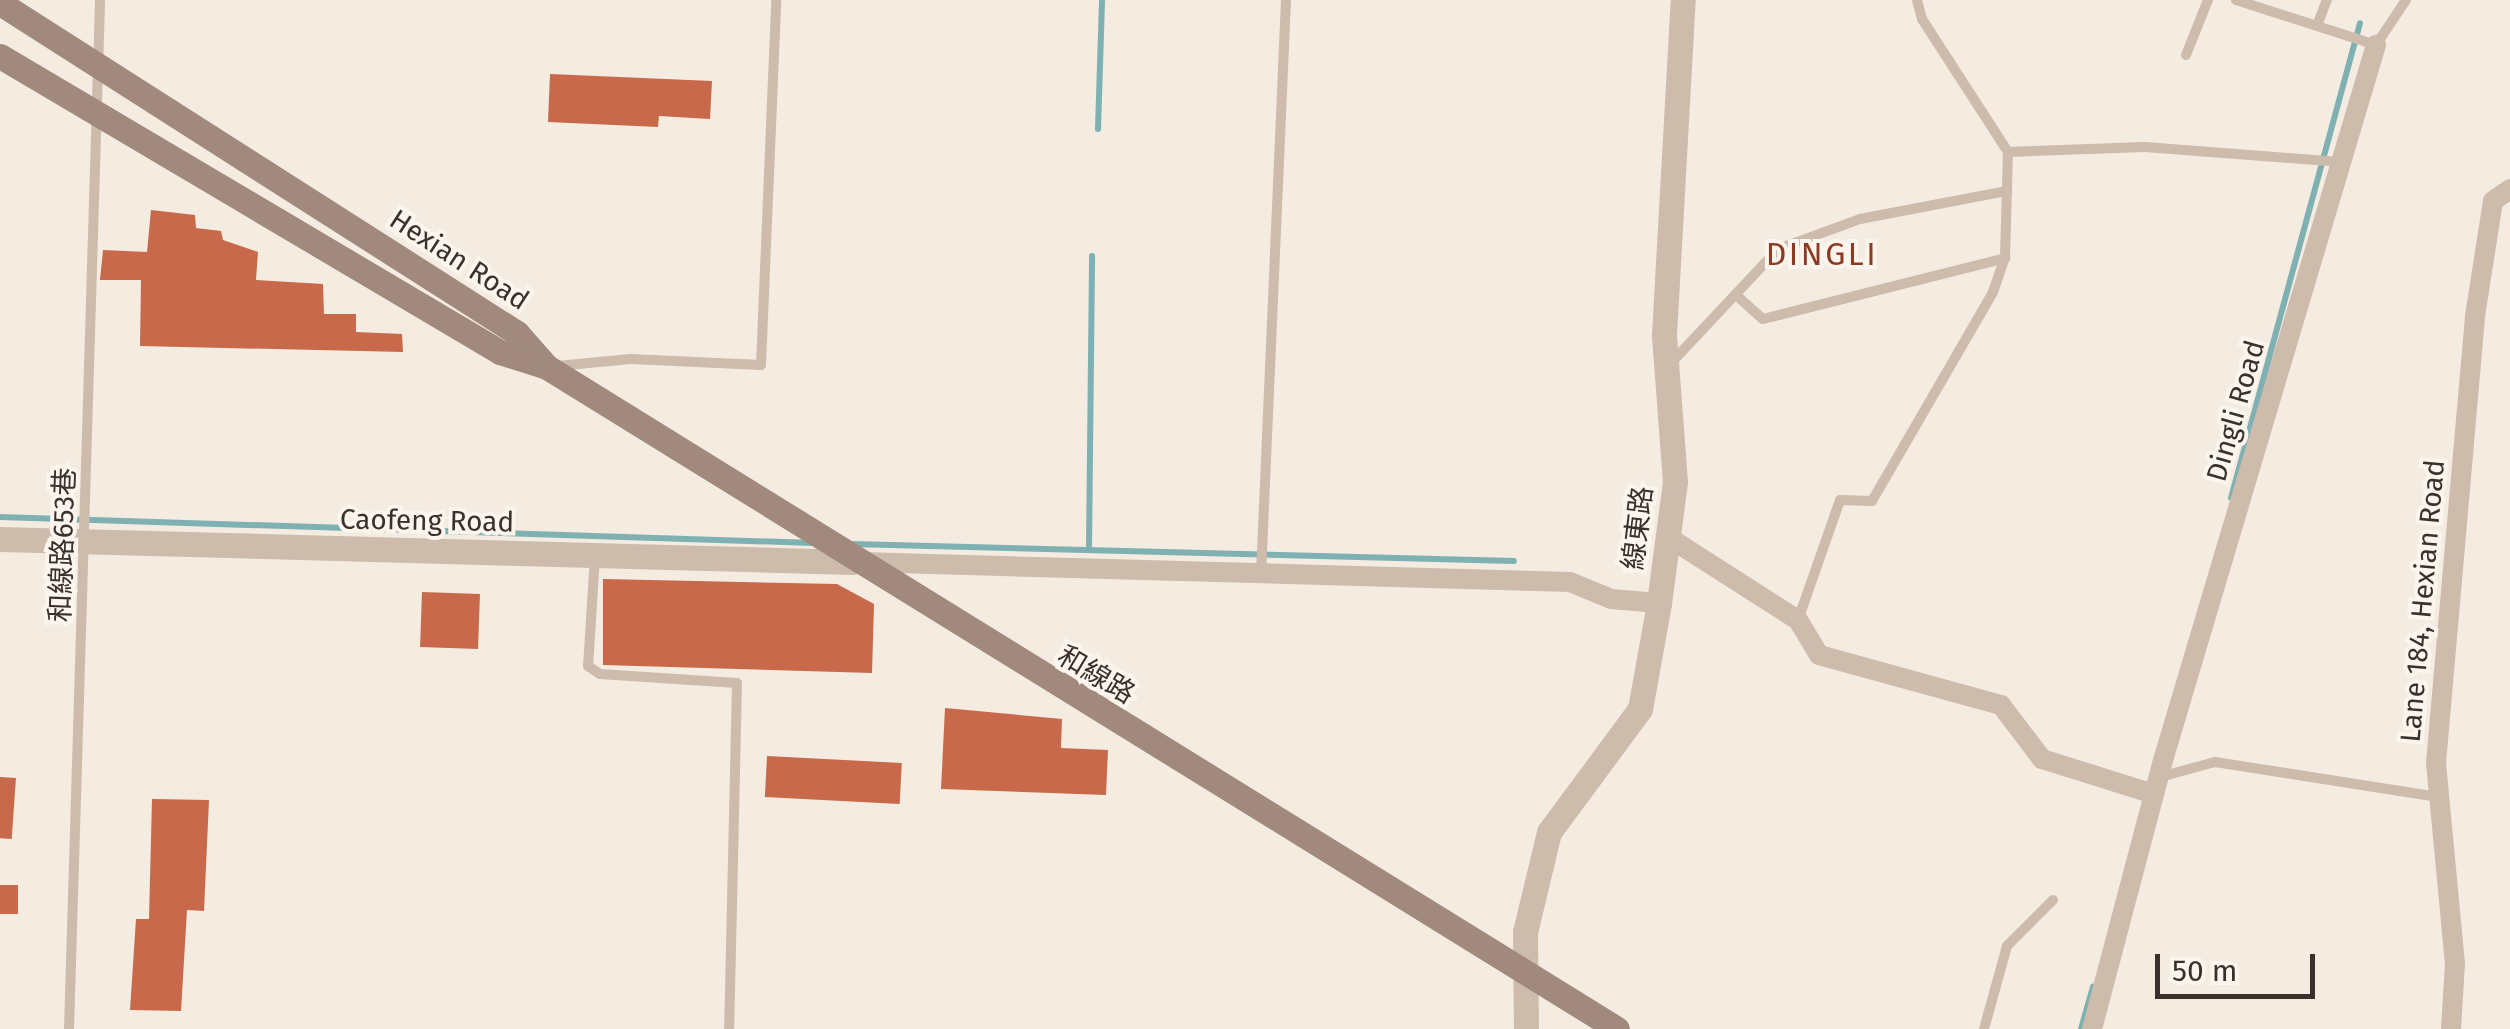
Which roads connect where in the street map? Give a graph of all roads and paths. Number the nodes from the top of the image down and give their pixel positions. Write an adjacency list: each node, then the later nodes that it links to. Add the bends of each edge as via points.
1 (100, 0): 15 (lane, 和線路653巷)
2 (776, 0): 24 (lane, via 761,365 631,359)
3 (1286, 0): 30 (lane)
4 (1683, 0): 23 (street, 線東路, via 1664,335)
5 (1917, 0): 17 (lane, via 1922,19)
6 (2208, 0): 13 (lane)
7 (2236, 0): 11 (lane)
8 (2328, 0): 11 (lane)
9 (2406, 0): 12 (lane)
10 (0, 3): 15 (main road, Hexian Road)
11 (2318, 24): 12 (lane)
12 (2376, 45): 18 (street, Dingli Road)
13 (2186, 55)
14 (0, 56): 16 (main road, Hexian Road)
15 (96, 62): 16 (lane, 和線路653巷); 24 (main road, Hexian Road, via 517,333)
16 (95, 118): 24 (main road, Hexian Road, via 500,352); 27 (lane, 和線路653巷)
17 (2008, 152): 18 (lane, via 2145,148); 20 (lane)
18 (2338, 162): 33 (street, Dingli Road)
19 (2510, 189): 34 (street, Lane 184, Hexian Road, via 2493,202 2475,316 2436,763)
20 (2007, 191): 21 (lane); 22 (lane, via 1860,219 1778,250)
21 (2005, 258): 22 (lane, via 1763,319); 32 (lane, via 1872,501 1840,500)
22 (1736, 295): 23 (lane)
23 (1671, 362): 25 (street, 線東路, via 1675,482)
24 (548, 367): 29 (main road, 和線路)
25 (1668, 537): 31 (street, 線東路); 32 (street)
26 (0, 539): 27 (street, Caofeng Road)
27 (86, 543): 28 (street, Caofeng Road); 37 (lane, 和線路653巷)
28 (595, 555): 29 (street, Caofeng Road); 38 (lane, via 588,666 600,674 737,684)
29 (853, 562): 30 (street); 36 (main road, 和線路)
30 (1261, 576): 31 (street, via 1570,582 1611,599)
31 (1659, 603): 36 (street, 線東路, via 1640,710 1549,832 1525,932)
32 (1798, 620): 33 (street, via 1819,654 2001,704 2042,759)
33 (2156, 786): 34 (lane, via 2215,762); 42 (street, Dingli Road)
34 (2440, 798): 43 (street, Lane 184, Hexian Road, via 2456,964)
35 (2053, 900): 41 (lane, via 2008,946)
36 (1525, 971): 39 (street, 線東路); 40 (main road, 和線路)
37 (69, 1029)
38 (730, 1029)
39 (1526, 1029)
40 (1617, 1029)
41 (1984, 1029)
42 (2092, 1029)
43 (2451, 1029)

